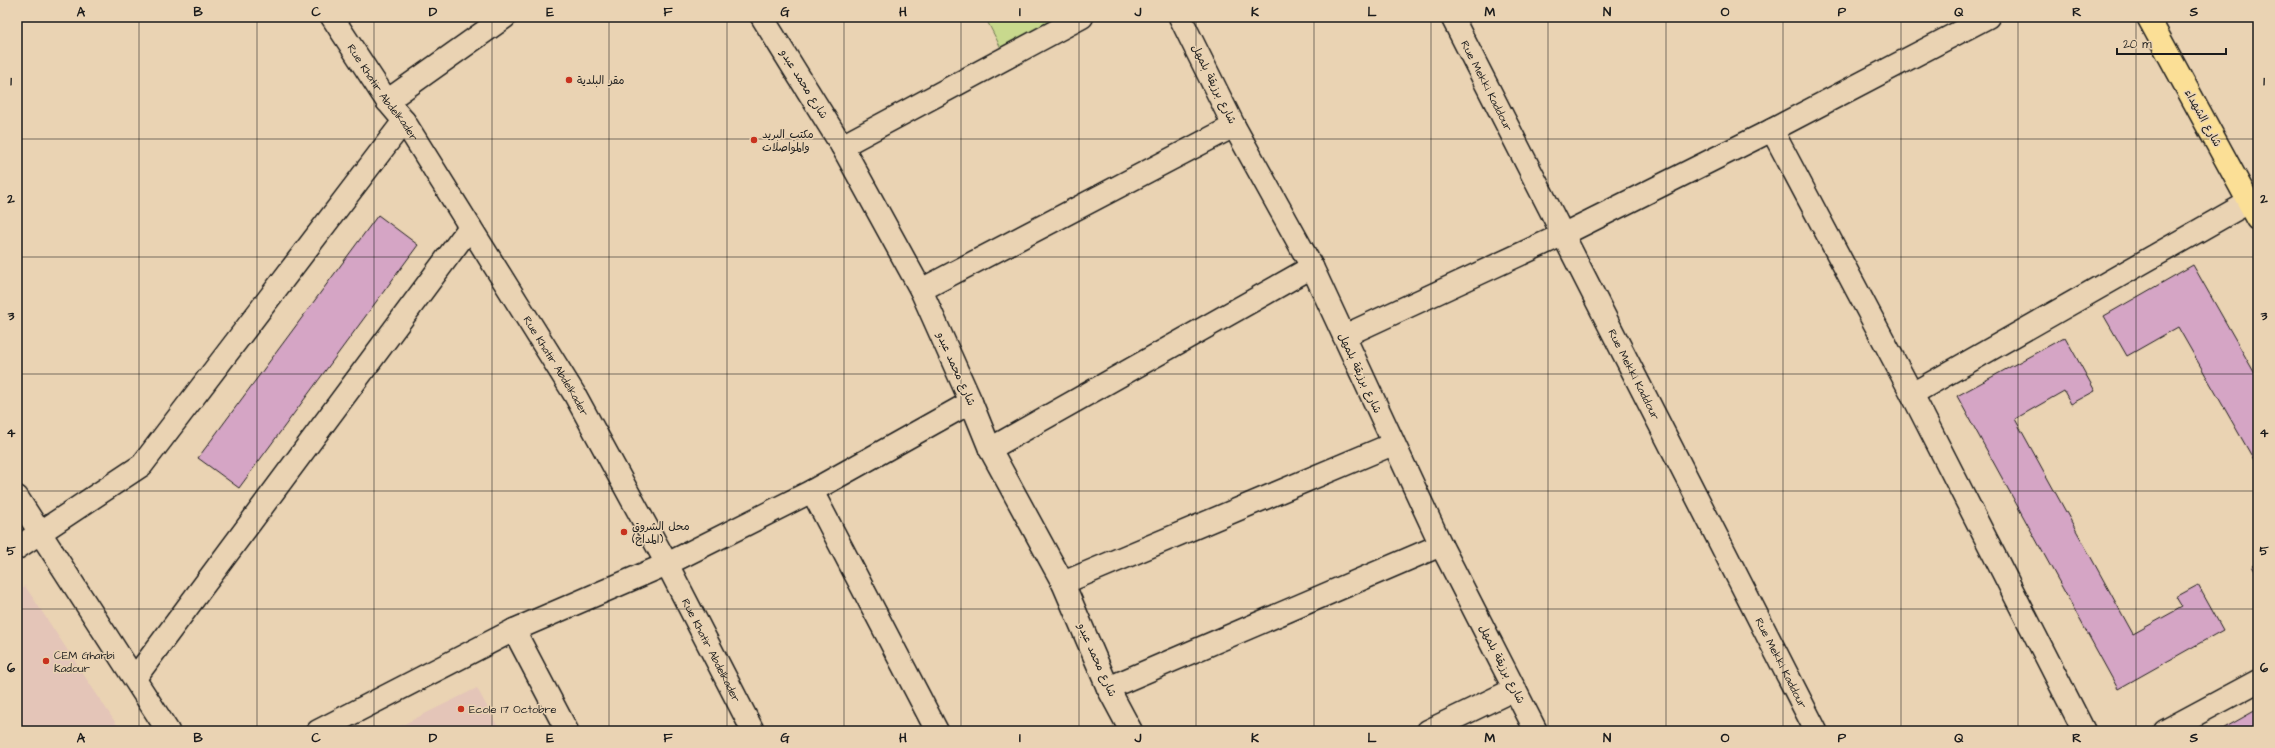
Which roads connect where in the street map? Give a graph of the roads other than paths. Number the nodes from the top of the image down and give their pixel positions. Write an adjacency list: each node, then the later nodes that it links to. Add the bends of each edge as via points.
1 (332, 17): 9 (street, Rue Khatir Abdelkader)
2 (505, 17): 9 (street)
3 (762, 17): 13 (street, شارع محمد عبدو)
4 (1082, 17): 13 (street)
5 (1180, 17): 11 (street, شارع برزيقة بلمهل)
6 (1452, 17): 16 (street, Rue Mekki Kaddour)
7 (1988, 17): 12 (street)
8 (2148, 17): 14 (main road, شارع الشهداء)
9 (387, 101): 10 (street, Rue Khatir Abdelkader)
10 (404, 121): 15 (street, Rue Khatir Abdelkader); 26 (street, via 142,465)
11 (1234, 126): 17 (street, شارع برزيقة بلمهل); 18 (street)
12 (1772, 130): 16 (street); 20 (street)
13 (842, 146): 18 (street, شارع محمد عبدو)
14 (2253, 211): 20 (street)
15 (470, 227): 29 (street, Rue Khatir Abdelkader, via 575,395); 32 (street)
16 (1564, 234): 19 (street); 44 (street, Rue Mekki Kaddour)
17 (1312, 267): 19 (street, شارع برزيقة بلمهل); 23 (street)
18 (921, 290): 21 (street, شارع محمد عبدو)
19 (1344, 336): 22 (street, شارع برزيقة بلمهل)
20 (1912, 394): 45 (street)
21 (971, 402): 23 (street, شارع محمد عبدو); 24 (street)
22 (1393, 444): 27 (street, شارع برزيقة بلمهل); 30 (street)
23 (990, 449): 30 (street, شارع محمد عبدو)
24 (812, 491): 29 (street); 40 (street)
25 (17, 497): 26 (street)
26 (41, 533): 28 (street); 32 (street)
27 (1441, 544): 34 (street); 35 (street, شارع برزيقة بلمهل)
28 (17, 548)
29 (667, 564): 31 (street); 39 (street, Rue Khatir Abdelkader)
30 (1063, 584): 34 (street, شارع محمد عبدو)
31 (514, 630): 37 (street); 38 (street)
32 (135, 678): 36 (street)
33 (2258, 681): 46 (street)
34 (1108, 688): 41 (street, شارع محمد عبدو)
35 (1515, 689): 42 (street); 43 (street, شارع برزيقة بلمهل)
36 (168, 731)
37 (318, 731)
38 (567, 731)
39 (753, 731)
40 (937, 731)
41 (1131, 731)
42 (1428, 731)
43 (1536, 731)
44 (1816, 731)
45 (2084, 731)
46 (2165, 731)

